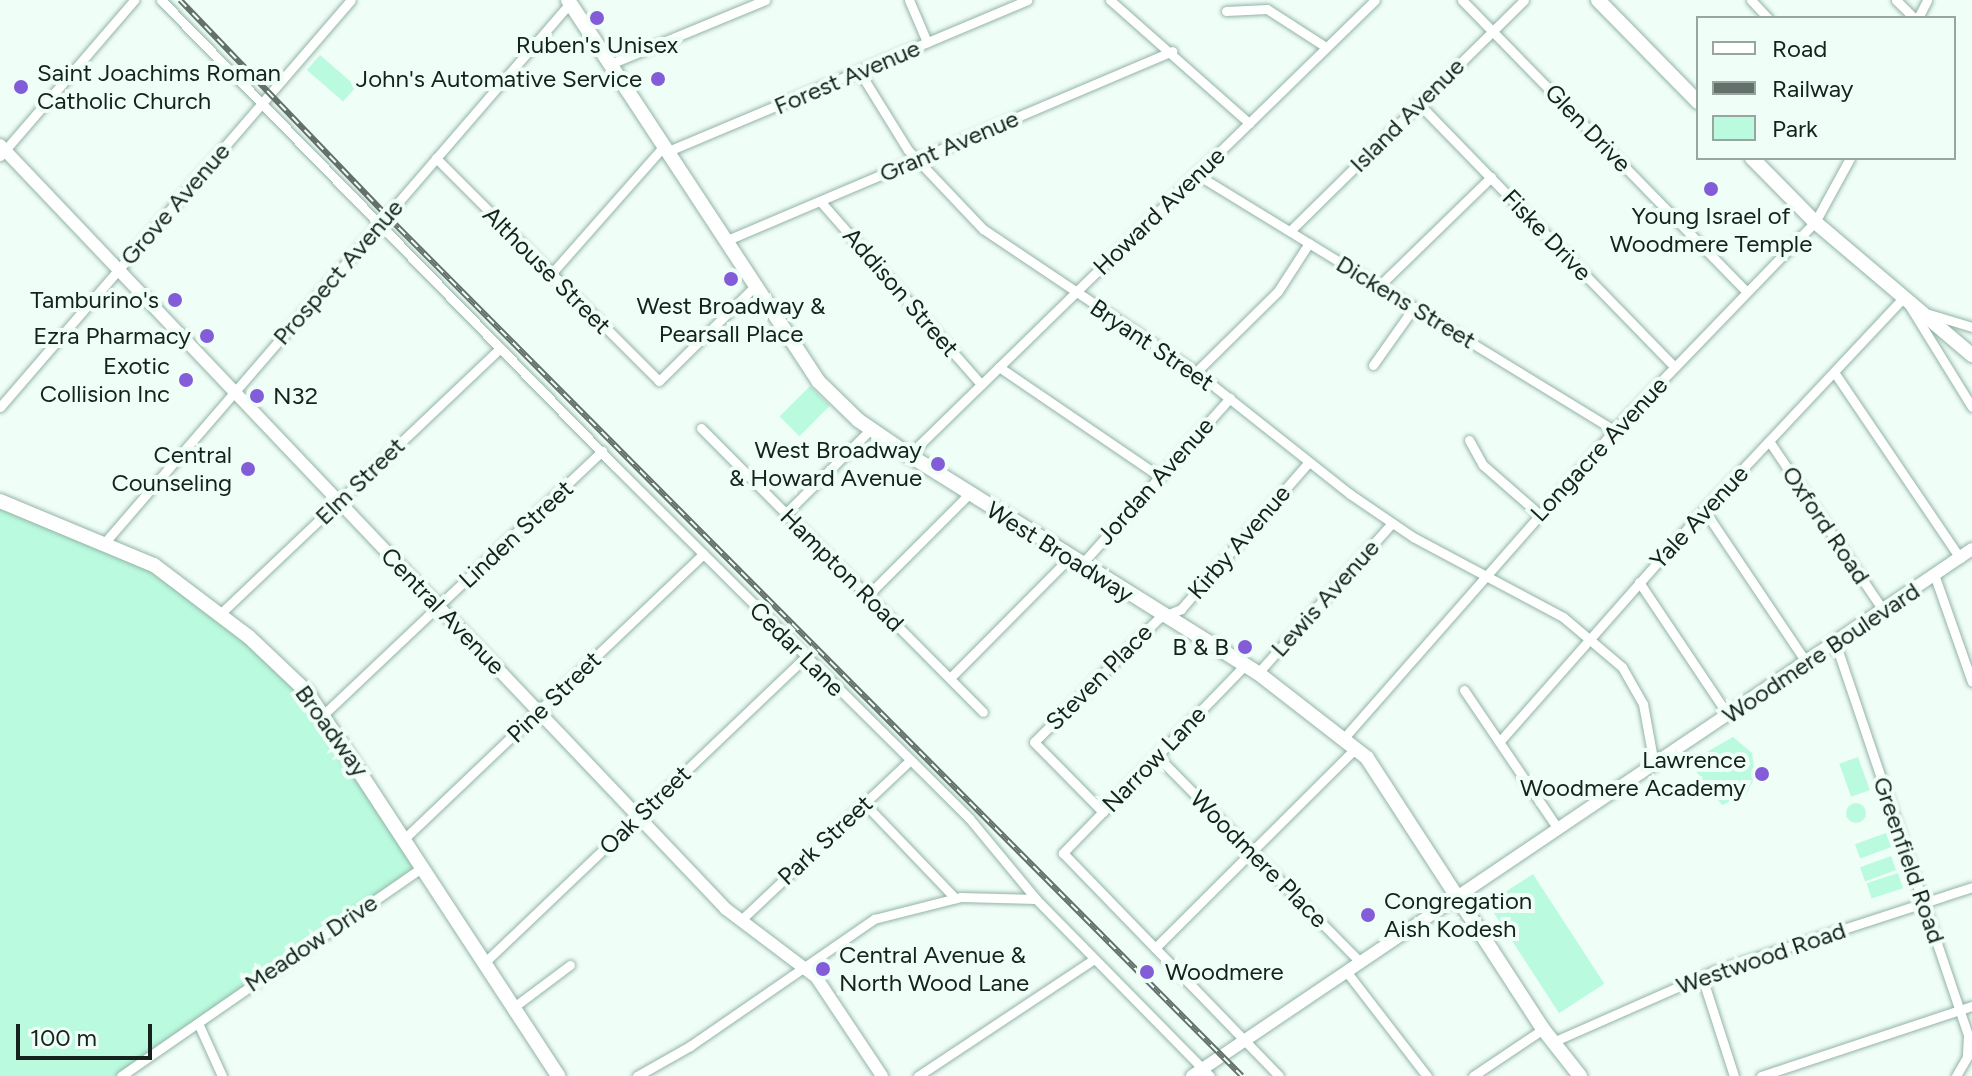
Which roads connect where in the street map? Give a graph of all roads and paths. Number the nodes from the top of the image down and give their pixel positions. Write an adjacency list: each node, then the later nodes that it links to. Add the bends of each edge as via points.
1 (134, 0): 28 (street)
2 (161, 0): 26 (street, Cedar Lane)
3 (351, 0): 26 (street, Grove Avenue)
4 (765, 0): 22 (street)
5 (909, 0): 19 (street)
6 (1027, 0): 19 (street, Forest Avenue)
7 (1110, 0): 21 (street)
8 (1375, 0): 20 (street, Howard Avenue)
9 (1462, 0): 18 (street, Glen Drive)
10 (1524, 0): 18 (street, Island Avenue)
11 (1598, 0): 24 (main road)
12 (1751, 0): 16 (street)
13 (1896, 0): 17 (street)
14 (569, 1): 22 (main road, West Broadway); 30 (street, Prospect Avenue)
15 (1226, 11): 20 (street, via 1267,9)
16 (1766, 16)
17 (1914, 16)
18 (1492, 31): 25 (street, Island Avenue); 46 (street, Glen Drive)
19 (927, 42): 23 (street, Forest Avenue)
20 (1326, 47): 27 (street, Howard Avenue)
21 (1172, 51): 27 (street); 31 (street, Grant Avenue)
22 (610, 64): 29 (main road, West Broadway)
23 (859, 71): 29 (street, Forest Avenue); 31 (street, Bryant Street)
24 (1696, 100)
25 (1418, 103): 35 (street, Fiske Drive); 39 (street, Island Avenue)
26 (261, 104): 38 (street, Cedar Lane); 42 (street, Grove Avenue)
27 (1249, 123): 34 (street, Howard Avenue)
28 (2, 150): 42 (street, Central Avenue)
29 (665, 150): 40 (main road, West Broadway); 43 (street)
30 (436, 158): 38 (street, Prospect Avenue); 43 (street, Althouse Street)
31 (917, 159): 36 (street, Grant Avenue); 47 (street, Bryant Street, via 983,229)
32 (1754, 160): 37 (main road)
33 (1849, 160): 37 (street, Longacre Avenue)
34 (1196, 174): 39 (street, Dickens Street); 47 (street, Howard Avenue)
35 (1491, 177): 44 (street); 56 (street, Fiske Drive)
36 (820, 201): 40 (street, Grant Avenue); 59 (street, Addison Street)
37 (1815, 222): 46 (street, Longacre Avenue); 48 (main road)
38 (378, 225): 52 (street, Cedar Lane); 60 (street, Prospect Avenue)
39 (1291, 230): 41 (street, Dickens Street)
40 (725, 241): 45 (main road, West Broadway)
41 (1309, 243): 44 (street, Dickens Street); 57 (street, via 1278,291)
42 (118, 270): 60 (street, Central Avenue); 62 (street, Grove Avenue)
43 (551, 274): 45 (street, Althouse Street, via 659,381)
44 (1380, 285): 49 (street, Dickens Street)
45 (755, 286): 65 (main road, West Broadway, via 818,381)
46 (1746, 291): 56 (street, Longacre Avenue)
47 (1074, 293): 55 (street, Howard Avenue); 57 (street, Bryant Street)
48 (1904, 297): 50 (main road); 58 (street, Yale Avenue); 63 (street)
49 (1414, 307): 54 (street); 66 (street, Dickens Street)
50 (1921, 312): 51 (street); 53 (main road)
51 (1972, 327)
52 (500, 348): 69 (street, Cedar Lane); 75 (street, Elm Street)
53 (1972, 355)
54 (1373, 365)
55 (999, 367): 59 (street, Howard Avenue); 72 (street)
56 (1675, 367): 66 (street, Longacre Avenue)
57 (1196, 372): 61 (street, Bryant Street)
58 (1834, 372): 68 (street, Yale Avenue); 83 (street)
59 (981, 384): 70 (street, Howard Avenue)
60 (234, 392): 75 (street, Central Avenue); 80 (street, Prospect Avenue)
61 (1230, 398): 71 (street, Bryant Street); 72 (street, Jordan Avenue)
62 (0, 407)
63 (1972, 407)
64 (701, 428): 77 (street, Hampton Road)
65 (871, 429): 70 (main road, West Broadway); 77 (street)
66 (1614, 430): 78 (street, Longacre Avenue)
67 (1469, 440): 78 (street, via 1483,465)
68 (1769, 441): 76 (street, Yale Avenue); 90 (street, Oxford Road)
69 (602, 451): 82 (street, Cedar Lane); 89 (street, Linden Street)
70 (909, 455): 73 (main road, West Broadway)
71 (1308, 463): 79 (street, Bryant Street); 92 (street, Kirby Avenue, via 1181,609)
72 (1159, 476): 84 (street, Jordan Avenue)
73 (968, 495): 84 (main road, West Broadway); 88 (street)
74 (0, 501): 80 (main road, Broadway)
75 (338, 502): 89 (street, Central Avenue); 91 (street, Elm Street)
76 (1704, 510): 87 (street, Yale Avenue); 96 (street)
77 (785, 514): 88 (street, Hampton Road)
78 (1539, 514): 85 (street, Longacre Avenue)
79 (1392, 523): 85 (street, Bryant Street); 97 (street, Lewis Avenue)
80 (106, 541): 91 (main road, Broadway, via 154,565)
81 (1972, 549): 83 (street, Woodmere Boulevard)
82 (703, 554): 95 (street, Cedar Lane); 101 (street, Pine Street)
83 (1960, 558): 86 (street, Woodmere Boulevard)
84 (1075, 562): 92 (main road, West Broadway); 98 (street, Jordan Avenue)
85 (1485, 575): 93 (street, Bryant Street, via 1563,617); 106 (street, Longacre Avenue)
86 (1935, 577): 90 (street, Woodmere Boulevard); 99 (street)
87 (1639, 582): 93 (street, Yale Avenue); 104 (street)
88 (867, 596): 98 (street, Hampton Road)
89 (438, 607): 101 (street, Central Avenue); 103 (street, Linden Street)
90 (1883, 610): 94 (street, Woodmere Boulevard)
91 (220, 614): 103 (main road, Broadway, via 273,658)
92 (1167, 617): 97 (main road, West Broadway); 111 (street, Steven Place, via 1135,641 1034,742)
93 (1589, 638): 105 (street, Yale Avenue); 109 (street, Bryant Street, via 1635,684)
94 (1835, 642): 96 (street, Woodmere Boulevard); 121 (street, Greenfield Road)
95 (805, 657): 108 (street, Cedar Lane); 112 (street, Oak Street)
96 (1806, 662): 104 (street, Woodmere Boulevard)
97 (1252, 669): 106 (main road, West Broadway); 107 (street, Narrow Lane)
98 (950, 678): 102 (street, Hampton Road)
99 (1972, 682)
100 (1464, 690): 105 (street)
101 (538, 712): 112 (street, Central Avenue); 114 (street, Pine Street)
102 (983, 712)
103 (324, 714): 114 (main road, Broadway)
104 (1728, 715): 109 (street, Woodmere Boulevard)
105 (1500, 741): 113 (street)
106 (1349, 744): 115 (street, Longacre Avenue); 118 (main road, West Broadway, via 1382,775)
107 (1158, 757): 111 (street, Narrow Lane); 115 (street, Woodmere Place)
108 (910, 760): 110 (street, Park Street); 120 (street, Cedar Lane, via 1015,867)
109 (1654, 764): 113 (street, Woodmere Boulevard)
110 (864, 803): 119 (street); 122 (street, Park Street)
111 (1103, 812): 123 (street, Narrow Lane, via 1063,853)
112 (638, 817): 122 (street, Central Avenue); 126 (street, Oak Street)
113 (1558, 829): 118 (street, Woodmere Boulevard)
114 (405, 838): 116 (main road, Broadway)
115 (1252, 851): 123 (street, Longacre Avenue); 125 (street, Woodmere Place)
116 (423, 867): 126 (main road, Broadway); 134 (street, Meadow Drive)
117 (1972, 887): 121 (street, Westwood Road)
118 (1459, 895): 125 (street, Woodmere Boulevard); 135 (main road, West Broadway)
119 (955, 898): 120 (street); 128 (street, via 874,919)
120 (1036, 899): 124 (street, Cedar Lane)
121 (1924, 903): 130 (street, Westwood Road); 133 (street, Greenfield Road)
122 (741, 920): 128 (street, Central Avenue)
123 (1155, 948): 136 (street)
124 (1094, 959): 138 (street, Cedar Lane); 144 (street)
125 (1360, 962): 129 (street, Woodmere Boulevard)
126 (484, 963): 132 (main road, Broadway)
127 (570, 965): 132 (street)
128 (805, 968): 142 (street); 143 (street, Central Avenue, via 829,994)
129 (1346, 971): 136 (street, Woodmere Boulevard); 146 (street)
130 (1702, 977): 137 (street, Westwood Road); 149 (street)
131 (1972, 1006): 133 (street)
132 (514, 1007): 141 (main road, Broadway)
133 (1959, 1010): 150 (street); 151 (street, Greenfield Road, via 1968,1049)
134 (198, 1023): 139 (street, Meadow Drive); 140 (street)
135 (1543, 1029): 137 (main road, West Broadway); 147 (street)
136 (1247, 1040): 138 (street, Woodmere Boulevard); 145 (street)
137 (1555, 1041): 148 (main road, West Broadway)
138 (1202, 1074)
139 (121, 1076)
140 (222, 1076)
141 (558, 1076)
142 (637, 1076)
143 (882, 1076)
144 (918, 1076)
145 (1279, 1076)
146 (1427, 1076)
147 (1473, 1076)
148 (1580, 1076)
149 (1734, 1076)
150 (1761, 1076)
151 (1956, 1076)

